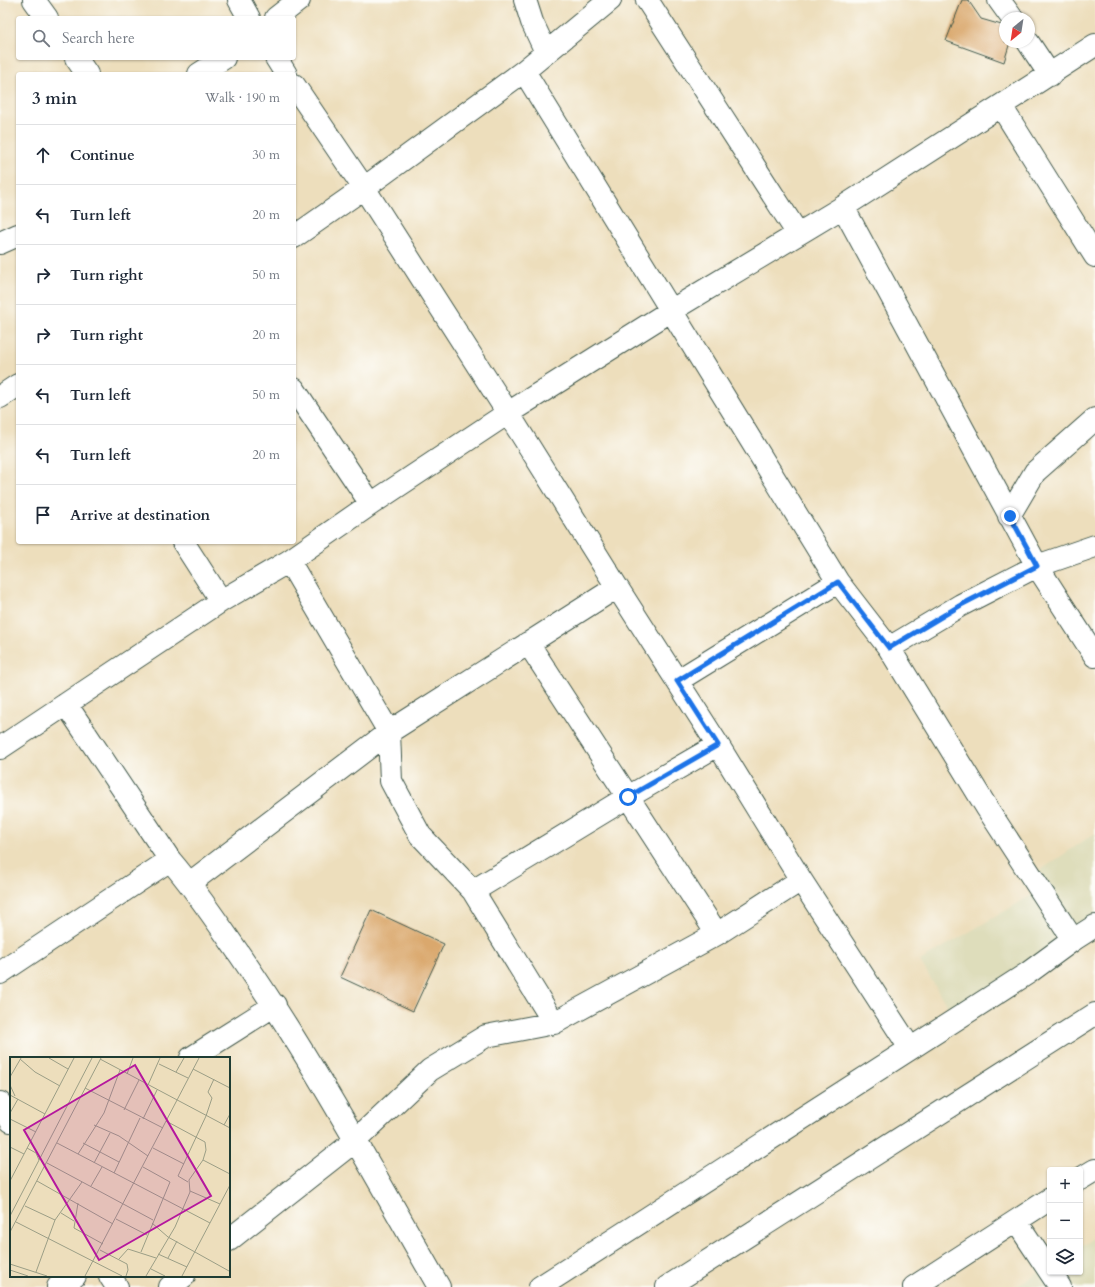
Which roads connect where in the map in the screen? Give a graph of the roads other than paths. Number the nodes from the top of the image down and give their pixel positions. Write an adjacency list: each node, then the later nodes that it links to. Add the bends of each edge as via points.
1 (34, 0): 9 (street)
2 (238, 0): 10 (street)
3 (299, 0): 11 (street)
4 (525, 0): 14 (street)
5 (610, 0): 14 (street)
6 (647, 0): 27 (street)
7 (999, 0): 8 (street)
8 (1008, 12)
9 (46, 16)
10 (248, 16)
11 (279, 16)
12 (1095, 45): 22 (street)
13 (1032, 48): 22 (street)
14 (546, 52): 18 (street)
15 (77, 60): 19 (street)
16 (221, 60): 20 (street)
17 (277, 60): 21 (street)
18 (524, 71): 25 (street); 32 (street)
19 (86, 72)
20 (202, 72)
21 (285, 72)
22 (1050, 75): 24 (street)
23 (296, 88): 25 (street)
24 (1001, 106): 26 (street); 31 (street)
25 (364, 188): 29 (street); 36 (street)
26 (843, 207): 27 (street); 39 (street)
27 (798, 234): 32 (street)
28 (16, 236): 30 (street)
29 (296, 236)
30 (0, 243)
31 (1095, 256)
32 (672, 310): 36 (street); 44 (street)
33 (16, 385): 35 (street)
34 (296, 392): 38 (street)
35 (0, 397)
36 (508, 413): 38 (street); 45 (street)
37 (1095, 419): 39 (street, via 1035,472)
38 (371, 504): 42 (street)
39 (1010, 516): 43 (street)
40 (184, 544): 46 (street)
41 (1095, 546): 43 (street)
42 (289, 561): 46 (street); 52 (street)
43 (1037, 566): 48 (street, via 961,605); 49 (street)
44 (838, 582): 48 (street); 50 (street)
45 (617, 587): 47 (street); 50 (street)
46 (221, 601): 51 (street)
47 (528, 643): 52 (street); 55 (street)
48 (889, 648): 62 (street, via 987,808)
49 (1095, 656)
50 (677, 681): 54 (street)
51 (66, 704): 53 (street); 56 (street)
52 (389, 732): 58 (street); 59 (street, via 391,781 420,835)
53 (3, 741)
54 (718, 745): 55 (street); 57 (street)
55 (628, 797): 59 (street); 61 (street)
56 (170, 860): 58 (street); 63 (street)
57 (801, 880): 61 (street); 67 (street)
58 (190, 883): 64 (street)
59 (473, 892): 66 (street)
60 (1095, 926): 62 (street)
61 (717, 934): 66 (street)
62 (1073, 940): 67 (street, via 1028,973)
63 (0, 973)
64 (275, 1005): 68 (street); 71 (street)
65 (1095, 1014): 85 (street)
66 (554, 1022): 71 (street, via 486,1036 430,1070)
67 (910, 1048): 84 (street)
68 (193, 1057)
69 (0, 1103): 70 (street)
70 (10, 1119)
71 (356, 1140): 76 (street); 83 (street)
72 (1095, 1170): 73 (street)
73 (1083, 1177)
74 (1047, 1201): 75 (street)
75 (1016, 1221): 86 (street); 87 (street)
76 (230, 1239)
77 (73, 1277): 80 (street)
78 (111, 1277): 81 (street)
79 (183, 1277): 82 (street)
80 (58, 1287)
81 (117, 1287)
82 (170, 1287)
83 (438, 1287)
84 (540, 1287)
85 (667, 1287)
86 (914, 1287)
87 (1060, 1287)

